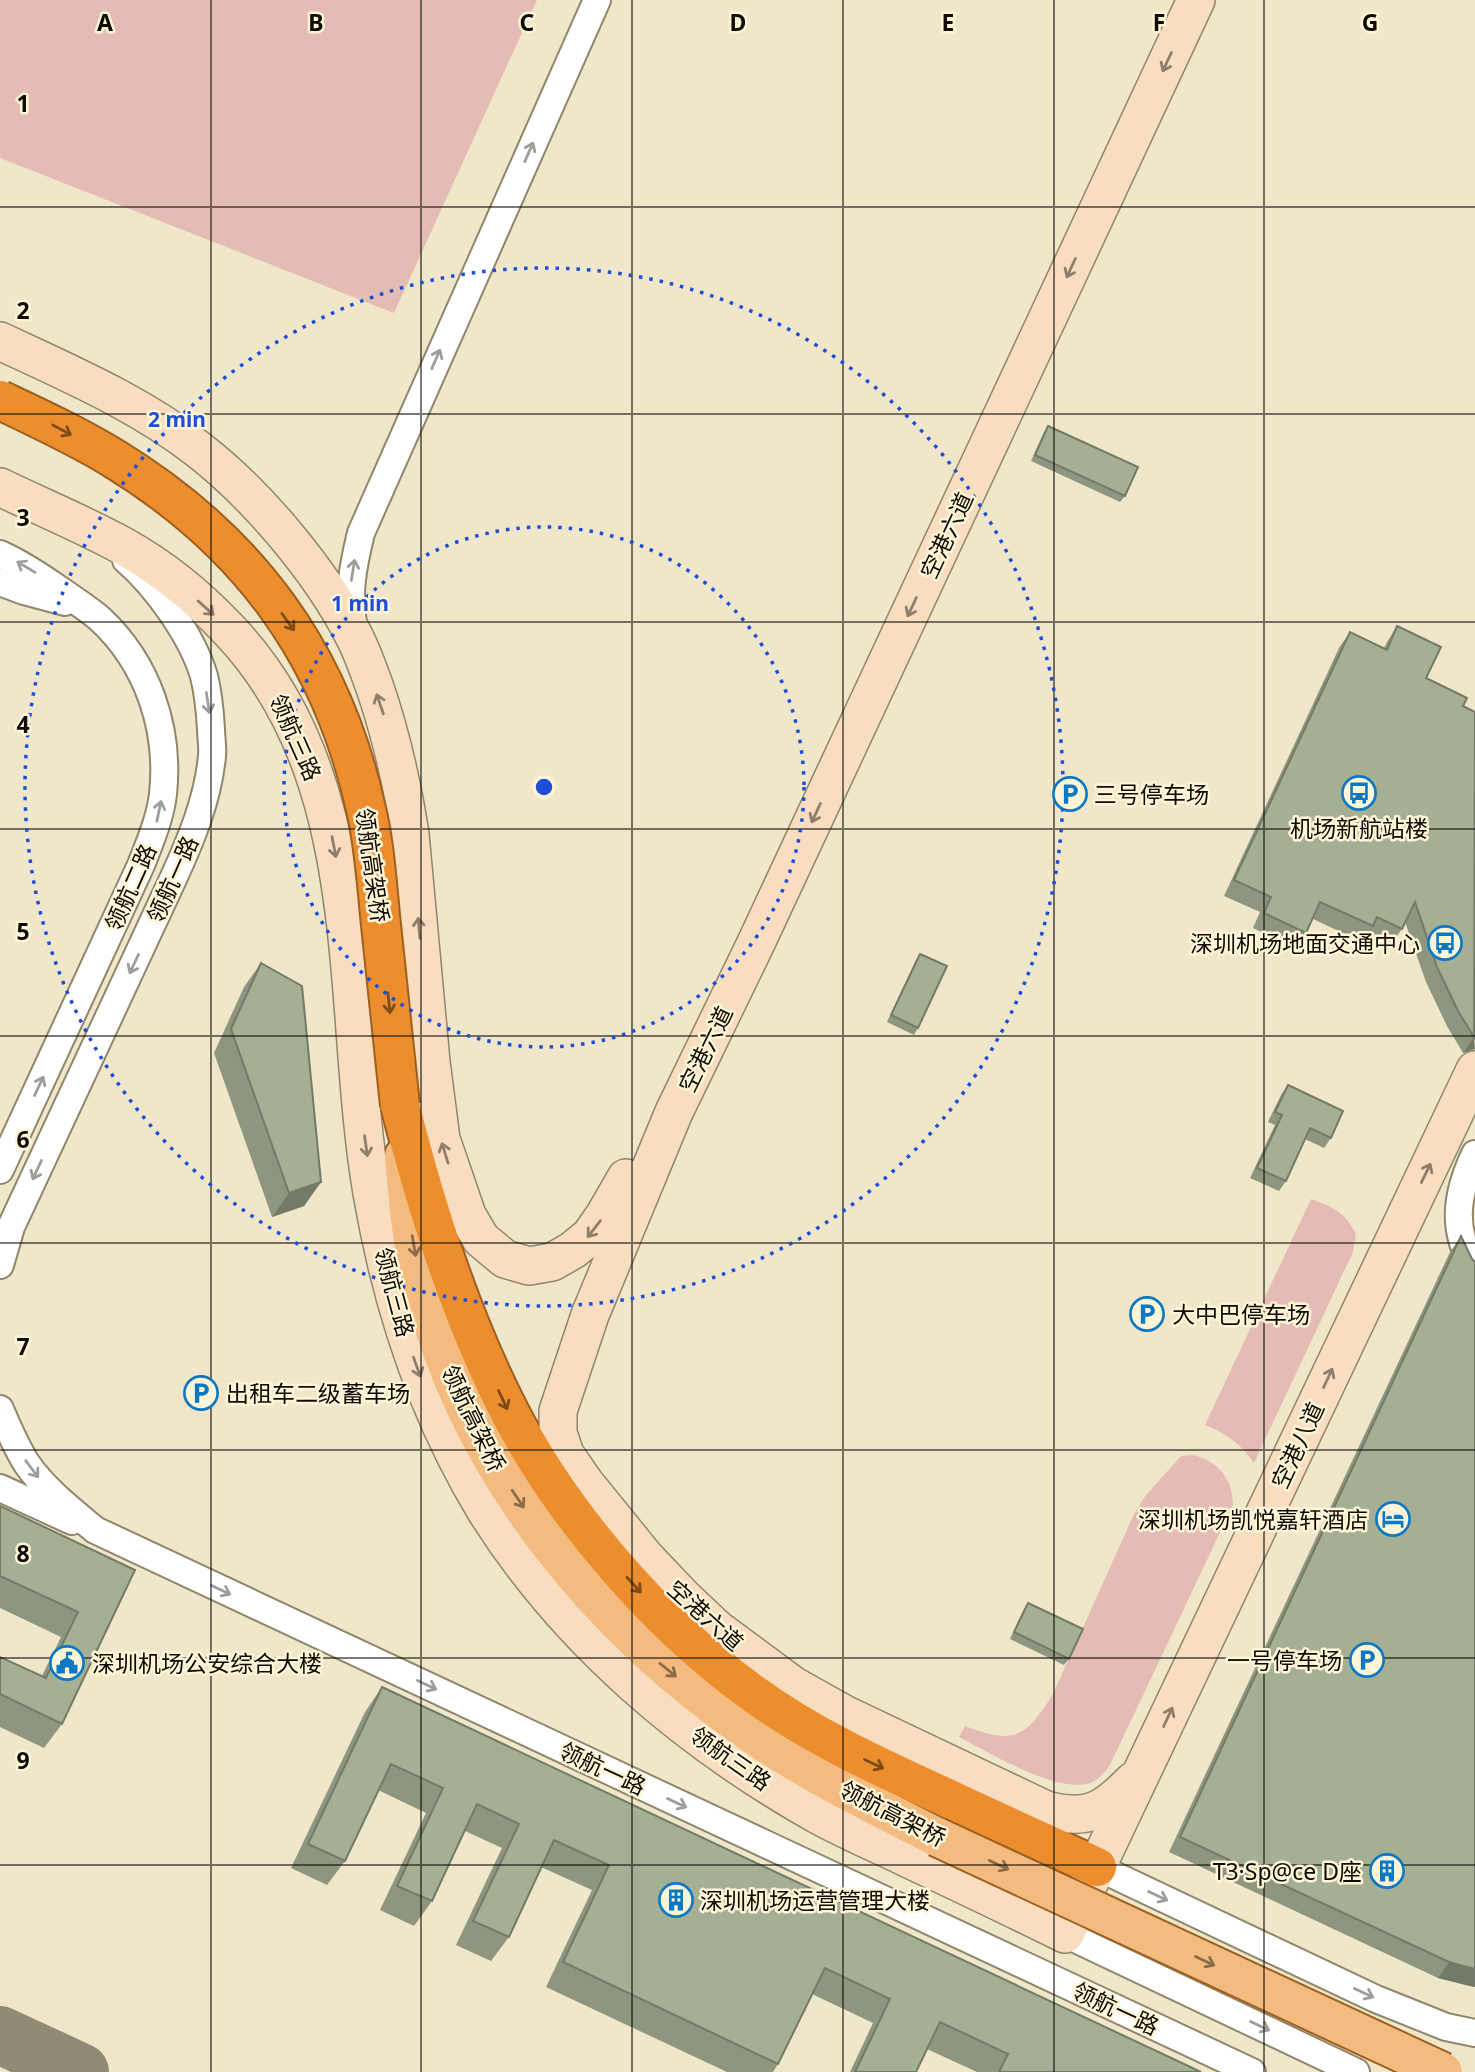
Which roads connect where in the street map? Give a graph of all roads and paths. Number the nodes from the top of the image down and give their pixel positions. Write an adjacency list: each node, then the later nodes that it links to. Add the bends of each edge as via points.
1 (597, 0): 10 (street, one-way to 1, via 349,608 360,533)
2 (1196, 0): 16 (street, 空港六道, one-way to 16)
3 (0, 341): 10 (street, via 148,415 199,450 274,522 337,606)
4 (0, 400): 14 (highway, 领航高架桥, one-way to 14, bridge, via 60,428 168,495 251,572 295,631 350,745)
5 (0, 487): 6 (street, 领航三路)
6 (68, 519): 12 (street, 领航三路, one-way to 12, via 157,568 228,628 278,693); 19 (street, 领航一路, one-way to 19, via 140,572 186,635 204,675 212,755 192,837 11,1227)
7 (0, 554): 9 (street, 领航二路, one-way to 7)
8 (0, 582): 9 (street, 领航二路)
9 (85, 607): 18 (street, 领航二路, one-way to 9, via 141,865 163,795 162,728 154,701 122,644)
10 (355, 638): 11 (street, one-way to 10, via 382,708)
11 (402, 784): 12 (street, via 383,761 373,756 351,758 330,774); 14 (street, one-way to 11, via 410,834)
12 (323, 803): 15 (street, 领航三路, one-way to 15, via 344,904)
13 (1475, 1070): 24 (street, 空港八道, one-way to 13)
14 (421, 1086): 15 (street); 16 (street, one-way to 14, via 590,1236 552,1262 529,1266 505,1259 481,1239 467,1215); 25 (highway, one-way to 25, via 416,1168 465,1313 510,1413 538,1462 605,1553 671,1625 752,1693 870,1763); 30 (main road, 领航高架桥, one-way to 30, bridge, via 412,1242 453,1381 496,1466 530,1517 570,1570 653,1658 753,1735 853,1794)
15 (360, 1089): 26 (street, 领航三路, one-way to 26, via 384,1256 418,1371 488,1513 562,1612 604,1658 685,1727 774,1788 822,1817)
16 (674, 1112): 24 (street, 空港六道, via 590,1315 558,1411 558,1433 565,1454 585,1483 645,1557 717,1629 794,1686 844,1714 1046,1810 1066,1815 1084,1815 1100,1808)
17 (1475, 1154): 20 (street, via 1461,1188 1458,1216 1463,1243)
18 (0, 1171)
19 (0, 1265)
20 (1475, 1267)
21 (0, 1409): 23 (street, 领航一路, one-way to 23, via 28,1465 51,1493)
22 (0, 1488): 23 (street)
23 (95, 1530): 28 (street, 领航一路, one-way to 28)
24 (1143, 1771): 25 (street, 空港八道)
25 (1097, 1867): 26 (street, 空港八道); 27 (street, one-way to 27, via 1376,1999 1446,2027)
26 (1065, 1934): 29 (street, one-way to 29)
27 (1475, 2033)
28 (1252, 2072)
29 (1356, 2072)
30 (1443, 2072)

